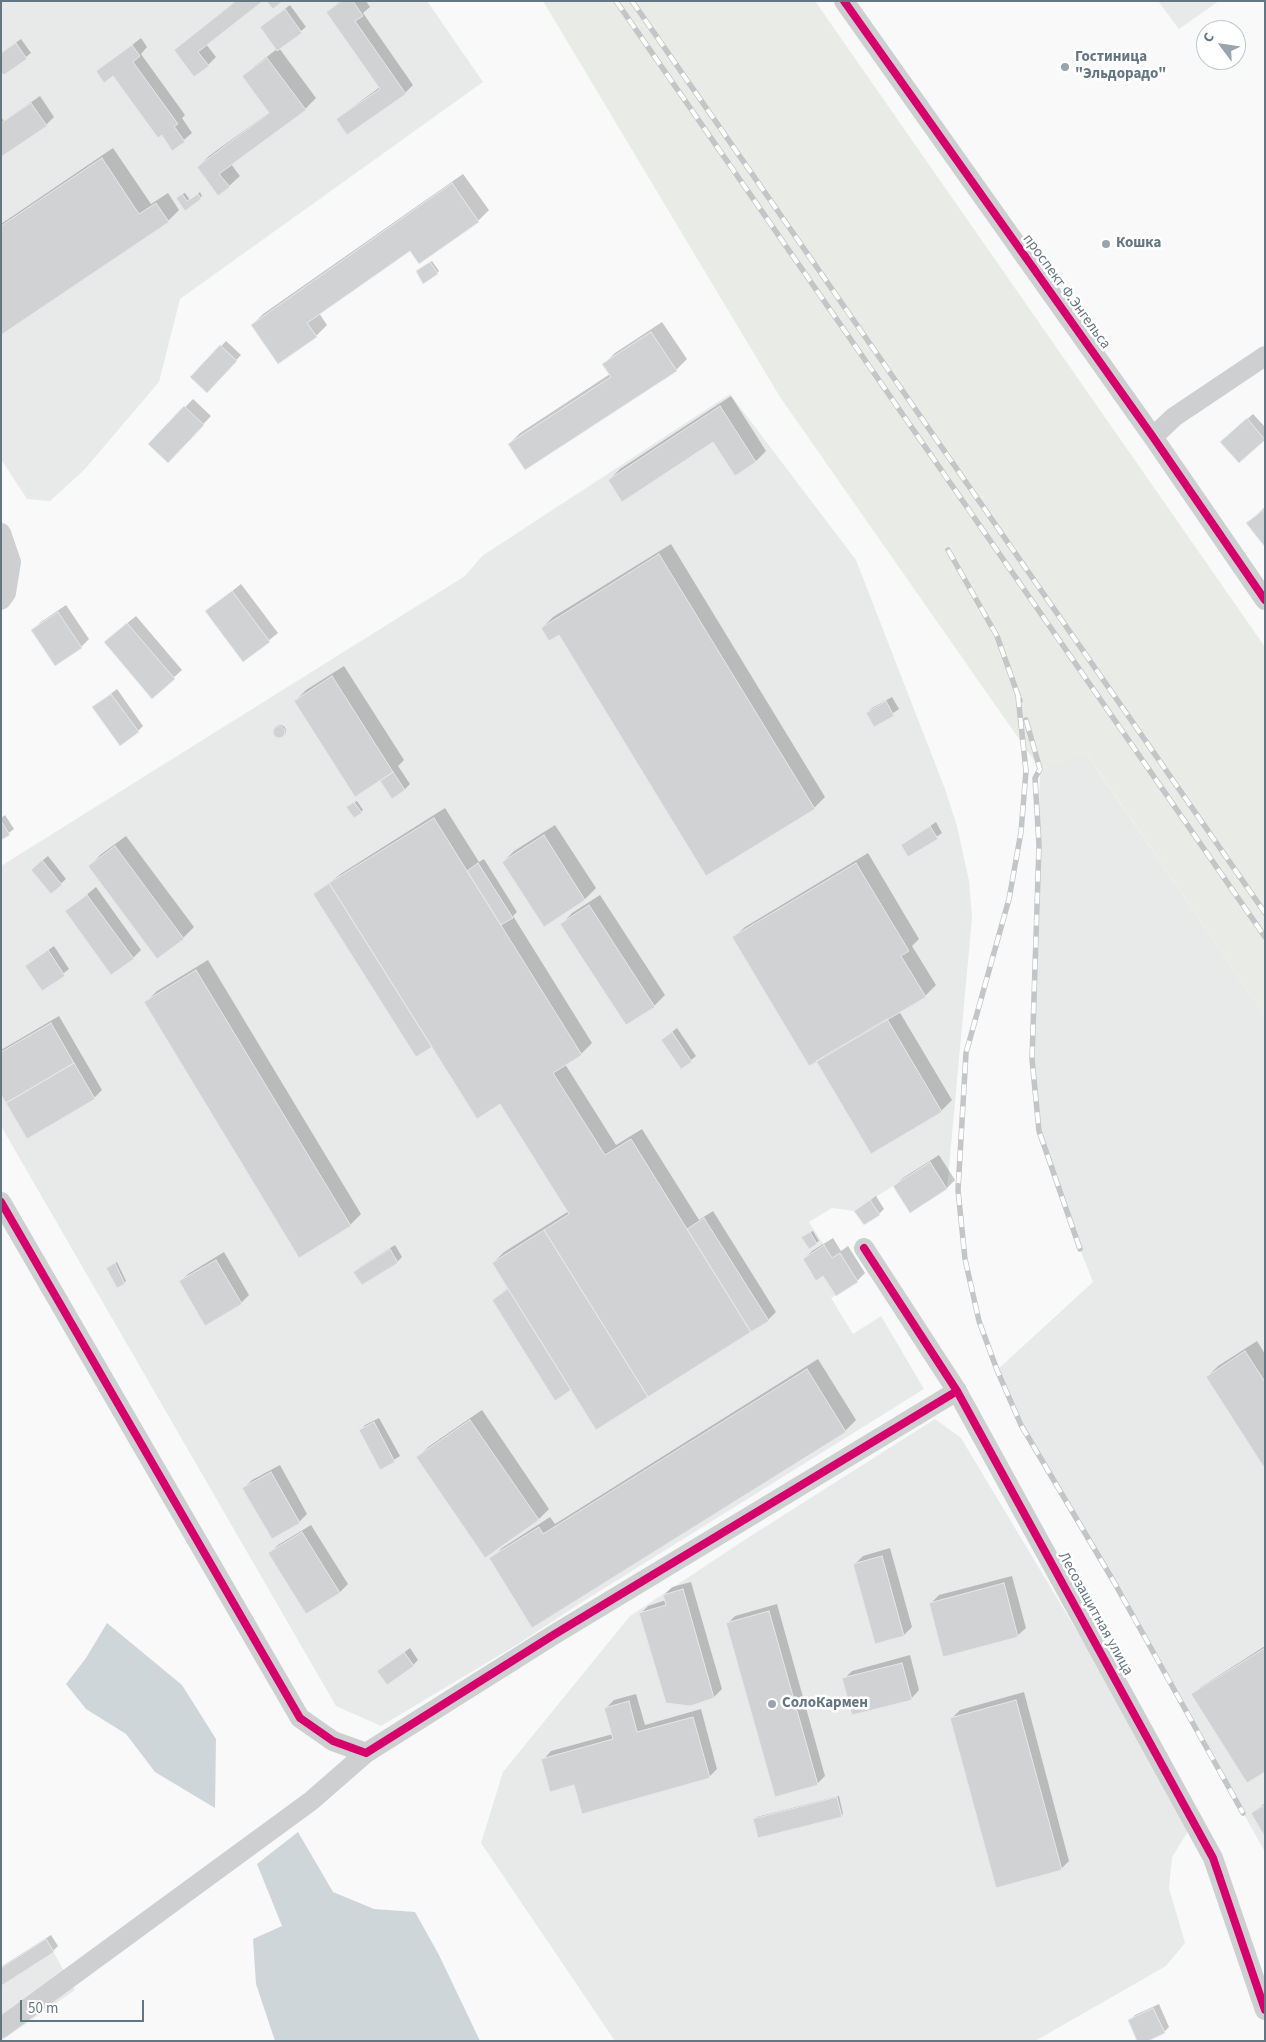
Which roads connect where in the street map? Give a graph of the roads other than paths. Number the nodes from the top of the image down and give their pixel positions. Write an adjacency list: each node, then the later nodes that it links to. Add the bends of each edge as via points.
1 (844, 1): 3 (street, проспект Ф.Энгельса)
2 (1265, 356): 3 (street, via 1174,418)
3 (1153, 437): 6 (street, проспект Ф.Энгельса)
4 (1, 533): 5 (street, via 11,562 6,593)
5 (1, 600)
6 (1265, 600)
7 (1, 1202): 10 (street, via 300,1718 333,1741)
8 (864, 1248): 9 (street, Лесозащитная улица)
9 (957, 1391): 10 (street, via 555,1634); 11 (street, Лесозащитная улица, via 1213,1858)
10 (366, 1754): 12 (street, via 311,1802)
11 (1265, 2010)
12 (1, 2028)

